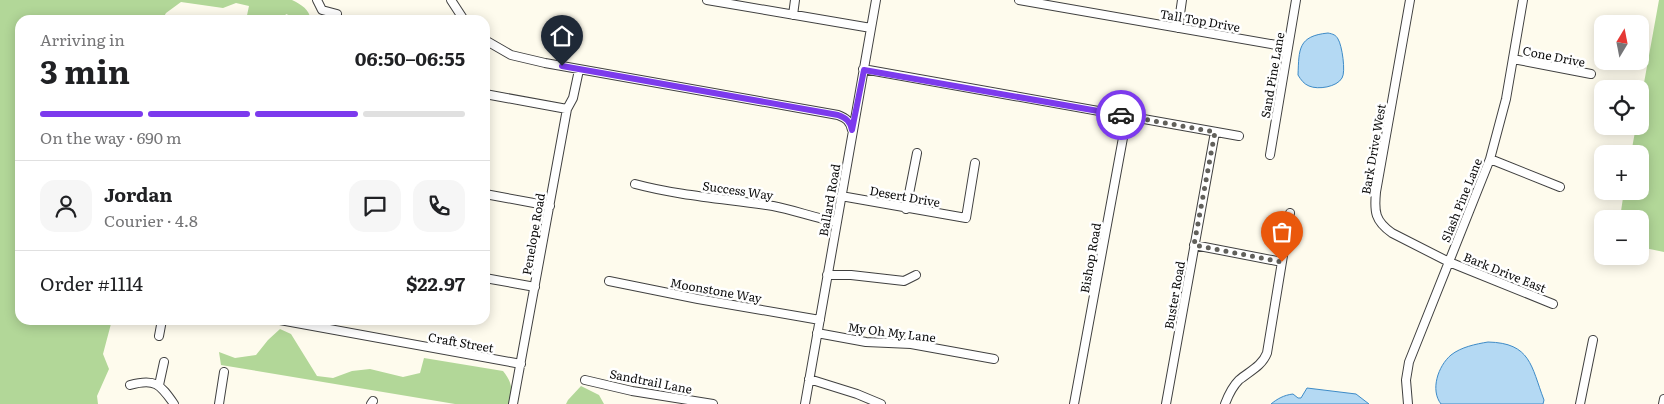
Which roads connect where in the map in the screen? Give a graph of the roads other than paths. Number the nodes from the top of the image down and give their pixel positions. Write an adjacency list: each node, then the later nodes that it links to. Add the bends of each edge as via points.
1 (317, 0): 14 (street, via 322,10)
2 (451, 0): 15 (street)
3 (707, 0): 12 (street)
4 (795, 0): 16 (street)
5 (876, 0): 17 (street, Ballard Road)
6 (1019, 0): 13 (street, Tall Top Drive)
7 (1075, 0): 13 (street)
8 (1182, 0): 18 (street)
9 (1296, 0): 20 (street, Sand Pine Lane)
10 (1410, 0): 45 (street, Bark Drive West, via 1376,192 1376,213 1380,223 1392,233)
11 (1523, 0): 21 (street, Slash Pine Lane)
12 (716, 1): 16 (street)
13 (1073, 10): 18 (street, Tall Top Drive)
14 (337, 14)
15 (461, 15)
16 (793, 15): 17 (street)
17 (871, 28): 23 (street, Ballard Road)
18 (1178, 28): 20 (street, Tall Top Drive)
19 (490, 43): 22 (street, via 523,58)
20 (1288, 47): 32 (street, Sand Pine Lane)
21 (1513, 59): 24 (street, Cone Drive); 33 (street, Slash Pine Lane)
22 (579, 70): 26 (street, Penelope Road); 28 (street, via 838,115 846,118)
23 (864, 70): 27 (street); 28 (street, Ballard Road)
24 (1591, 74)
25 (490, 95): 26 (street)
26 (567, 109): 39 (street, Penelope Road)
27 (1127, 116): 29 (street); 73 (street, Bishop Road)
28 (852, 130): 38 (street, Ballard Road)
29 (1215, 132): 30 (street); 43 (street, Buster Road)
30 (1239, 136)
31 (917, 153): 40 (street)
32 (1270, 155)
33 (1490, 159): 36 (street); 45 (street, Slash Pine Lane)
34 (975, 163): 40 (street, Desert Drive, via 966,218)
35 (635, 184): 42 (street, Success Way, via 780,207)
36 (1560, 187)
37 (490, 195): 39 (street)
38 (841, 196): 40 (street, Desert Drive); 42 (street, Ballard Road)
39 (550, 206): 50 (street, Penelope Road)
40 (906, 209)
41 (1290, 213): 44 (street)
42 (837, 222): 46 (street, Ballard Road)
43 (1194, 245): 44 (street); 74 (street, Buster Road)
44 (1282, 262): 75 (street, via 1267,353 1264,360 1238,381)
45 (1449, 262): 51 (street, Bark Drive East); 76 (street, Slash Pine Lane, via 1409,362 1406,380)
46 (828, 275): 47 (street, via 904,281); 52 (street, Ballard Road)
47 (916, 275)
48 (490, 279): 50 (street)
49 (609, 281): 52 (street, Moonstone Way)
50 (535, 287): 60 (street, Penelope Road)
51 (1553, 304)
52 (820, 320): 55 (street, Ballard Road)
53 (161, 325): 56 (street)
54 (307, 325): 60 (street, Craft Street)
55 (817, 333): 58 (street, My Oh My Lane, via 866,342 911,344); 62 (street, Ballard Road)
56 (159, 336)
57 (1593, 340): 77 (street)
58 (994, 359)
59 (164, 362): 65 (street)
60 (521, 364): 69 (street, Penelope Road)
61 (224, 372): 68 (street)
62 (809, 379): 71 (street, Ballard Road); 72 (street)
63 (585, 380): 70 (street, Sandtrail Lane)
64 (130, 385): 65 (street, via 145,381)
65 (158, 386): 67 (street)
66 (1664, 399): 78 (street)
67 (174, 404)
68 (219, 404)
69 (513, 404)
70 (713, 404)
71 (805, 404)
72 (881, 404)
73 (1074, 404)
74 (1166, 404)
75 (1225, 404)
76 (1408, 404)
77 (1580, 404)
78 (1663, 404)

